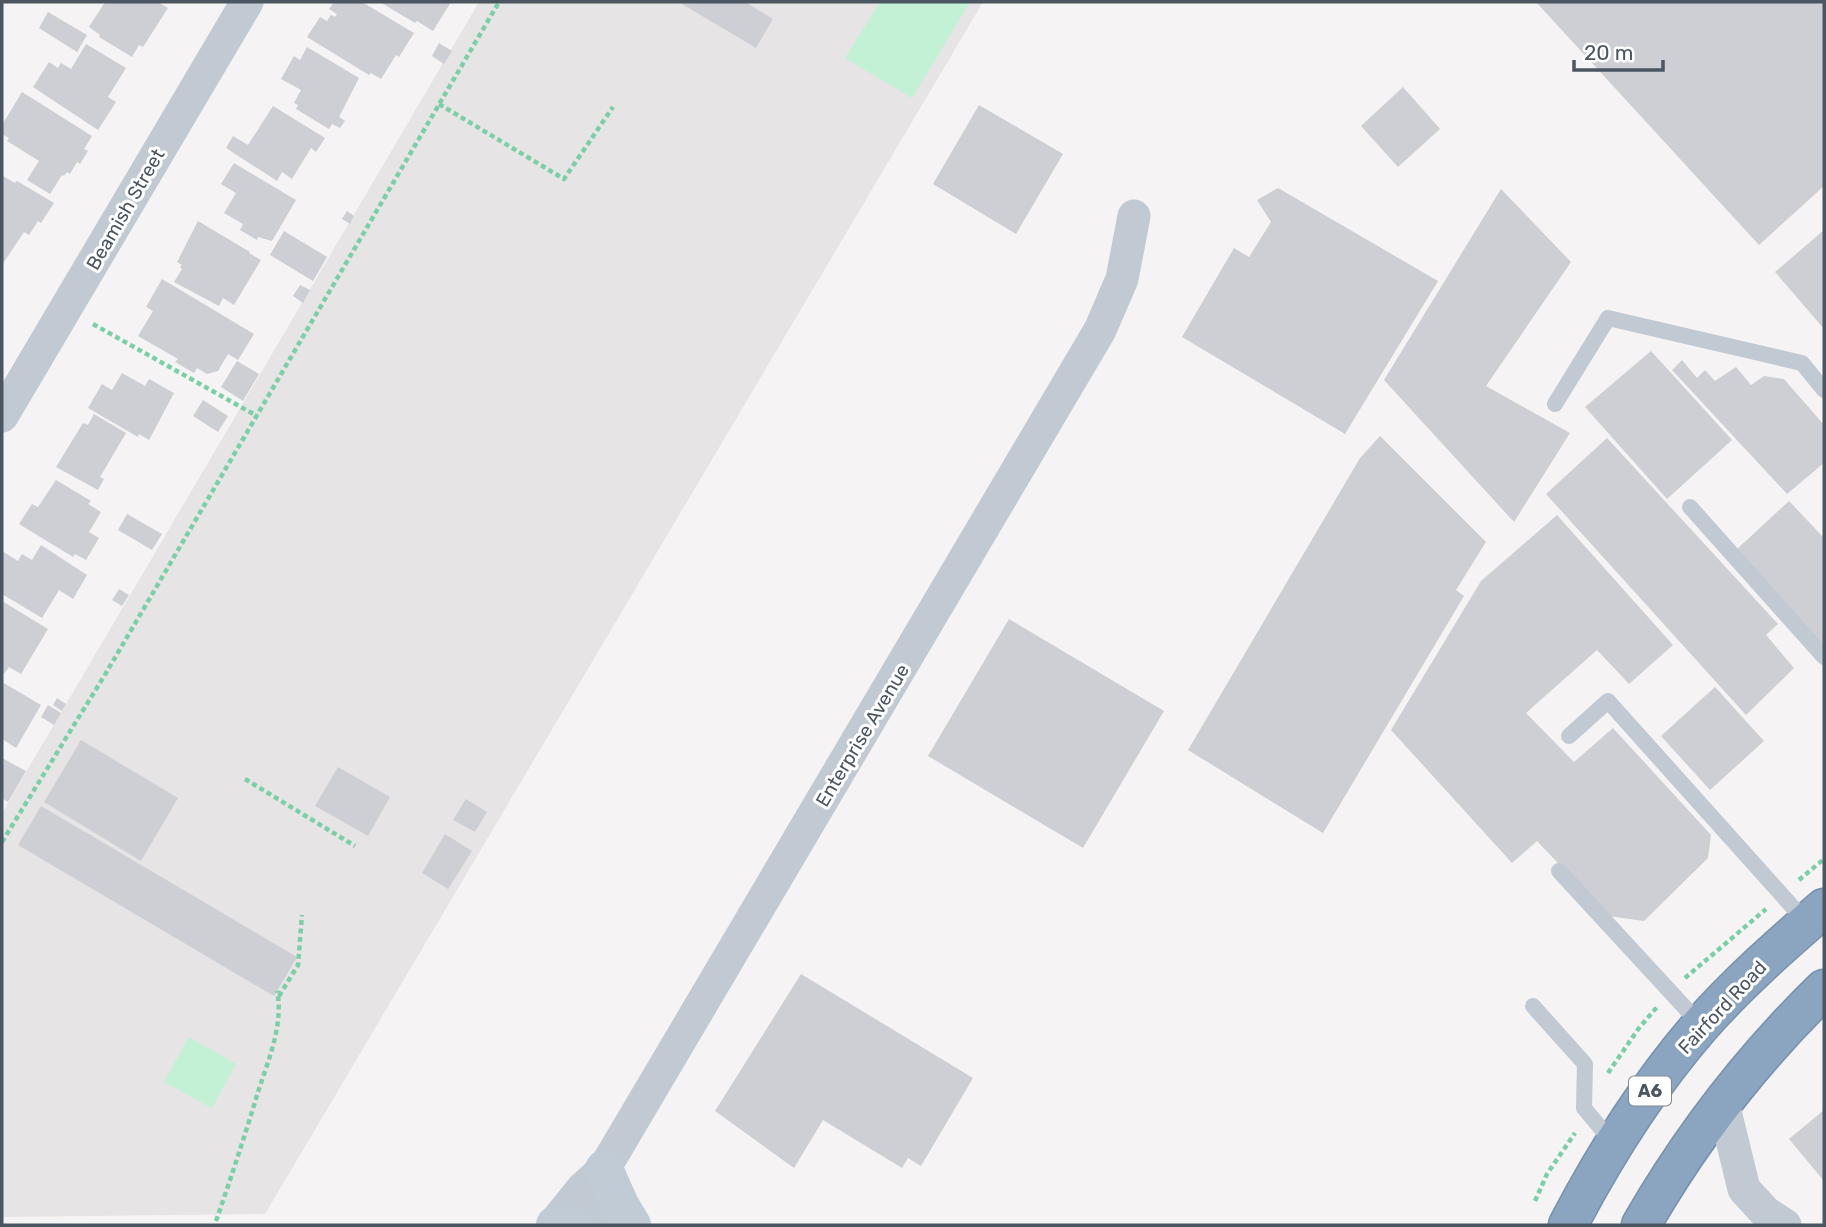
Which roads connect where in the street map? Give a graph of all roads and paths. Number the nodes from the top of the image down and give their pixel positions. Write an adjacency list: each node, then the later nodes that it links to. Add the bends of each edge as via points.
1 (247, 2): 6 (street, Beamish Street)
2 (499, 2): 3 (path)
3 (439, 104): 4 (path, via 564,179); 10 (path)
4 (613, 107)
5 (1134, 216): 25 (street, Enterprise Avenue, via 1122,279 1100,330)
6 (67, 308): 8 (street, Beamish Street); 10 (path)
7 (1824, 390): 9 (lane, via 1802,363 1608,318)
8 (5, 402)
9 (1555, 404)
10 (257, 416): 15 (path)
11 (1690, 507): 12 (lane)
12 (1824, 657)
13 (1569, 736): 19 (lane, via 1608,701)
14 (245, 779): 16 (path)
15 (2, 842)
16 (355, 846)
17 (1559, 871): 22 (lane)
18 (302, 915): 26 (path, via 298,965 277,994 274,1039)
19 (1816, 916): 22 (highway, Fairford Road / A6)
20 (1824, 989): 23 (highway, via 1763,1052)
21 (1534, 1006): 24 (lane, via 1585,1064 1584,1108)
22 (1701, 1025): 24 (highway, Fairford Road / A6)
23 (1723, 1103): 32 (highway, via 1691,1144); 33 (street, via 1744,1189)
24 (1613, 1143): 31 (highway, Fairford Road / A6)
25 (604, 1169): 27 (street, Enterprise Avenue); 29 (street, Enterprise Avenue, via 601,1206); 30 (main road)
26 (216, 1221)
27 (554, 1225): 28 (main road)
28 (572, 1225)
29 (593, 1225)
30 (632, 1225)
31 (1568, 1225)
32 (1641, 1225)
33 (1785, 1225)

